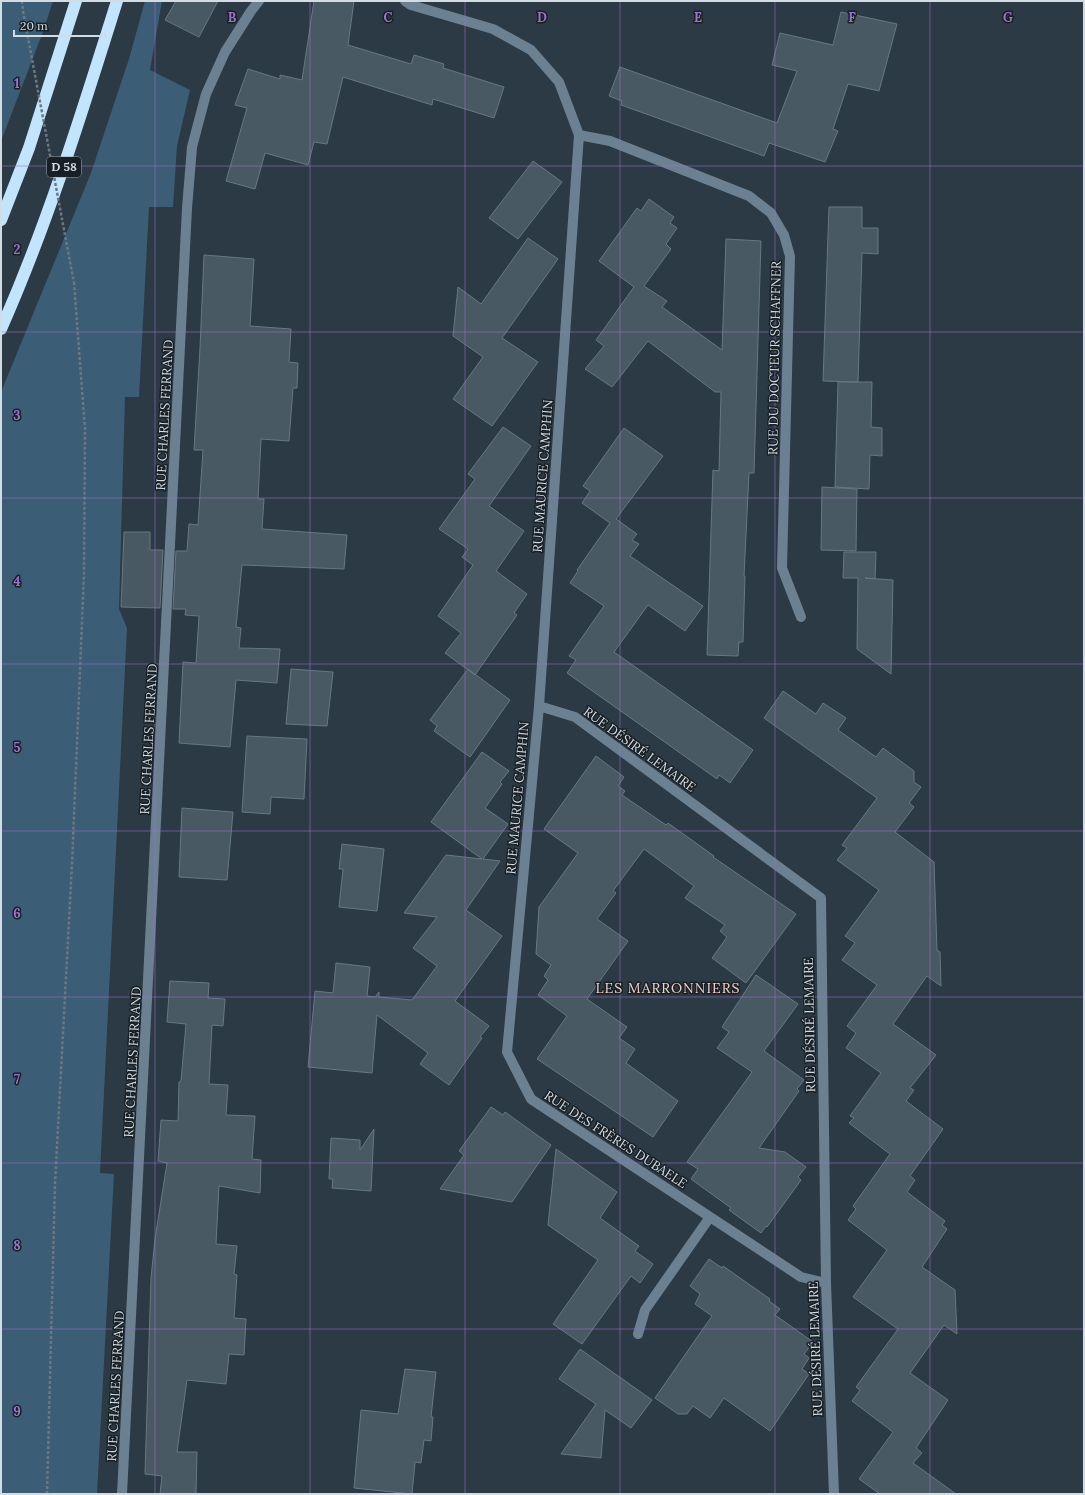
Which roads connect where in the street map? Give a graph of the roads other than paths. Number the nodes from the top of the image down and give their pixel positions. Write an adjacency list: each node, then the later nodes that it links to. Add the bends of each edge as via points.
1 (76, 1): 6 (highway, via 29,148)
2 (117, 1): 7 (highway, D 58, via 67,157)
3 (259, 1): 14 (street, RUE CHARLES FERRAND, via 225,52 206,94 192,147)
4 (405, 1): 5 (street, RUE MAURICE CAMPHIN, via 493,29 531,50 559,82)
5 (579, 135): 8 (street, RUE DU DOCTEUR SCHAFFNER, via 610,141 749,196 771,213 784,235 790,256 782,568); 9 (street, RUE MAURICE CAMPHIN)
6 (1, 220)
7 (1, 329)
8 (801, 617)
9 (539, 706): 10 (street, RUE MAURICE CAMPHIN); 12 (street, RUE DÉSIRÉ LEMAIRE, via 575,717 821,898)
10 (507, 1052): 11 (street, RUE DES FRÈRES DUBAELE, via 531,1099)
11 (710, 1217): 12 (street, RUE DES FRÈRES DUBAELE, via 801,1278); 13 (street, via 645,1310)
12 (826, 1284): 15 (street, RUE DÉSIRÉ LEMAIRE)
13 (638, 1334)
14 (122, 1494)
15 (834, 1494)

